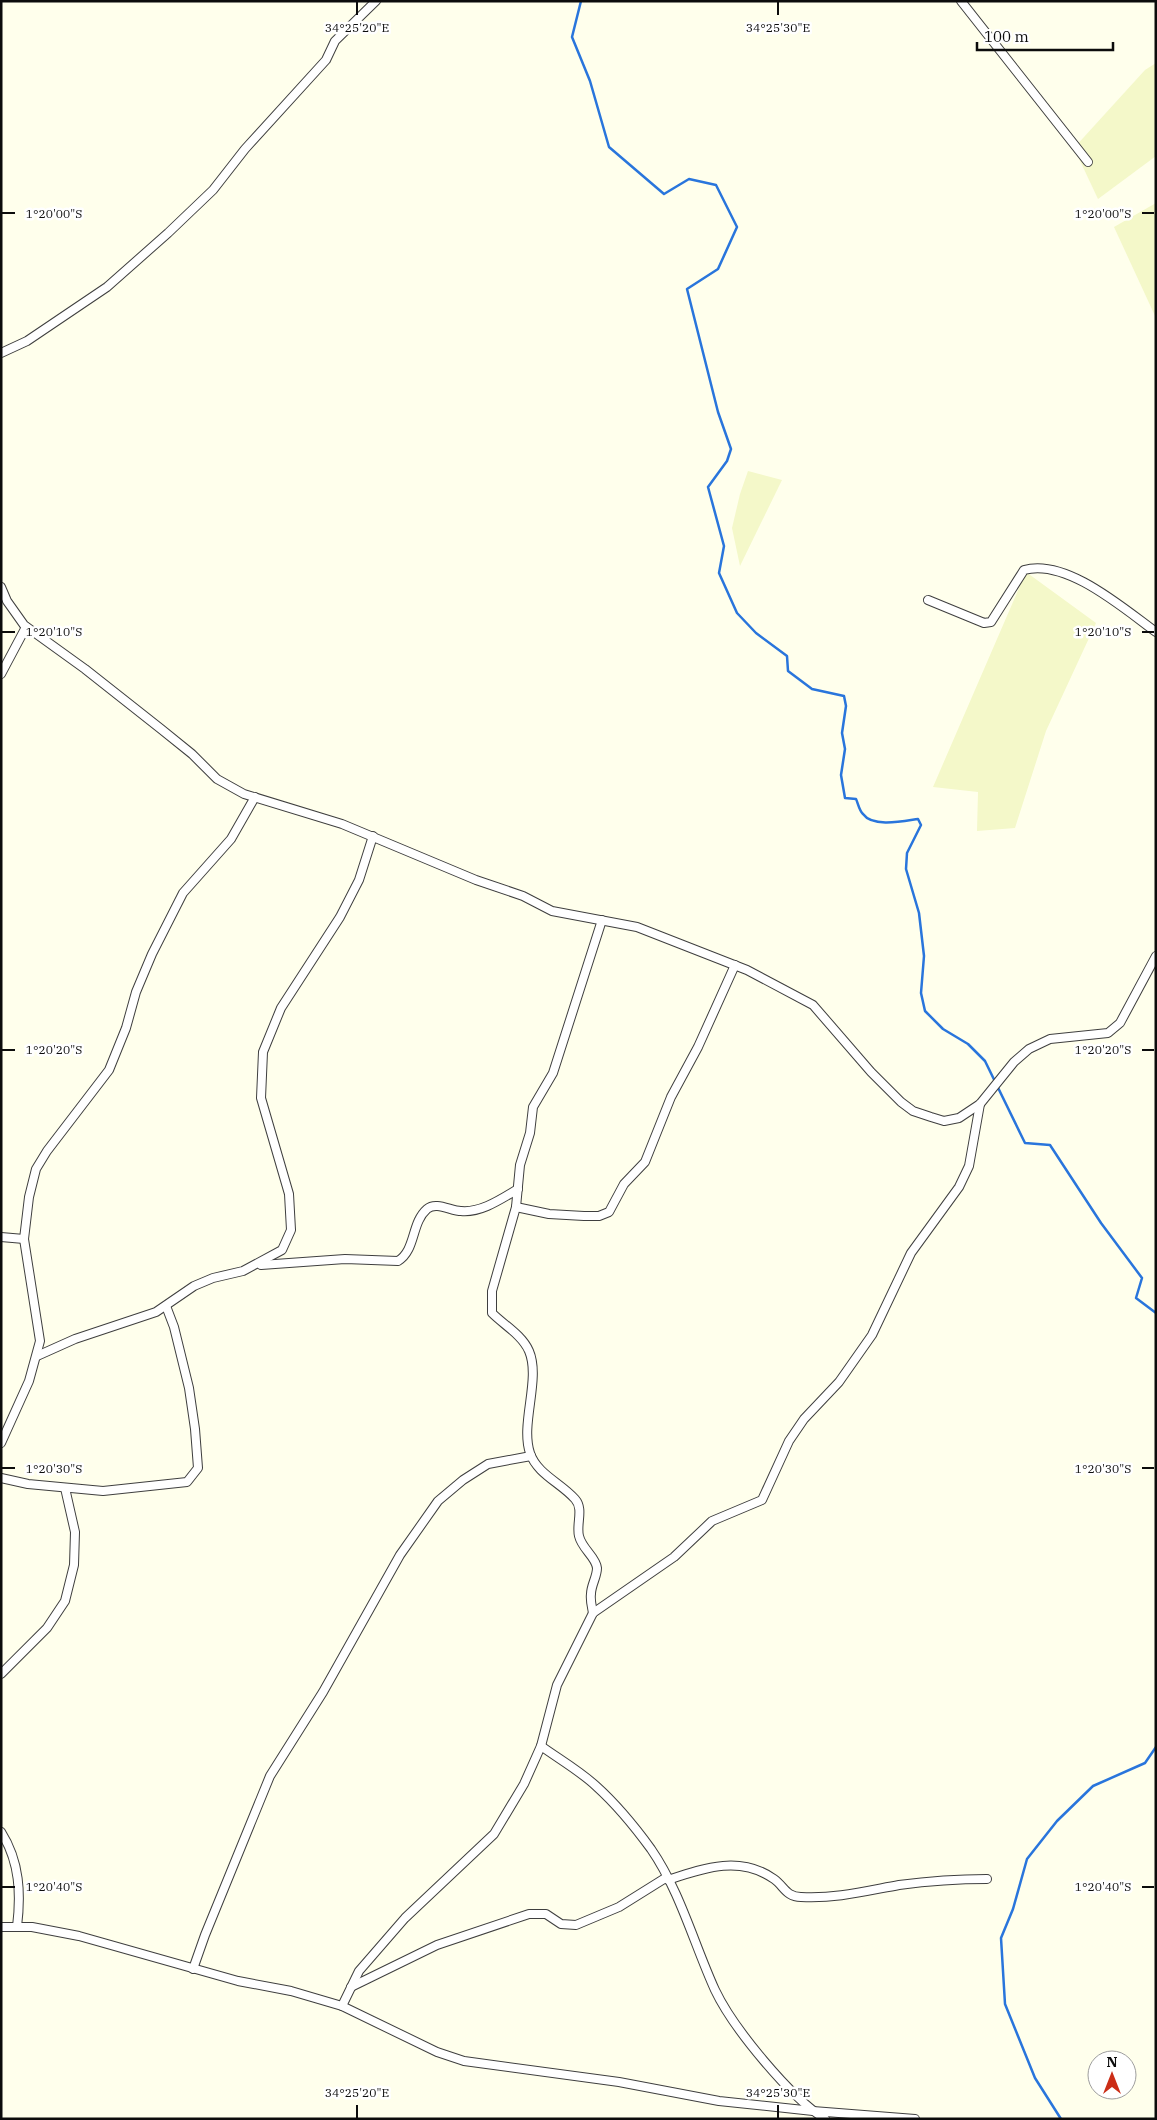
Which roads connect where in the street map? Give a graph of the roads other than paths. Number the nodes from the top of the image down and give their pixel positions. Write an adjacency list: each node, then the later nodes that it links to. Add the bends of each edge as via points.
1 (376, 1): 4 (street, via 335,41 326,60 245,149 213,190 168,233 108,287 27,341)
2 (961, 1): 3 (street)
3 (1088, 162)
4 (1, 353)
5 (1, 587): 7 (street)
6 (928, 600): 8 (street, via 978,621 991,622 1024,570 1037,566 1067,574 1114,601)
7 (26, 627): 9 (street); 10 (street, via 161,729 217,779)
8 (1156, 632)
9 (1, 674)
10 (255, 797): 11 (street); 19 (street, via 231,839 183,893 136,992 109,1070 36,1169)
11 (373, 836): 12 (street, via 476,880 523,896 552,911); 20 (street, via 359,880 340,917 280,1008 263,1052 261,1098 290,1194 292,1230 282,1250)
12 (602, 920): 14 (street, via 637,927); 16 (street, via 554,1073 533,1107)
13 (1156, 956): 15 (street, via 1120,1023 1108,1034 1050,1039 1029,1049 1014,1062)
14 (735, 965): 15 (street, via 812,1005 871,1072 913,1111 944,1121 959,1118); 17 (street, via 698,1048 671,1097 646,1162 624,1184 609,1212 584,1216 549,1214)
15 (980, 1104): 27 (street, via 969,1166 959,1187 911,1254 872,1335 839,1382 804,1419 790,1441 762,1500 712,1521 674,1557)
16 (518, 1189): 17 (street); 20 (street, via 476,1210 462,1212 435,1206 427,1209 416,1224 408,1252 398,1262 345,1259)
17 (516, 1207): 24 (street, via 492,1291 492,1313 515,1332 529,1351 532,1368 527,1445)
18 (1, 1237): 19 (street)
19 (24, 1239): 22 (street, via 40,1341)
20 (256, 1265): 21 (street, via 194,1286)
21 (166, 1306): 22 (street); 26 (street, via 189,1388 199,1460 194,1476 187,1482 103,1491)
22 (37, 1356): 23 (street)
23 (1, 1443)
24 (531, 1456): 27 (street, via 542,1471 576,1499 579,1536 584,1550 597,1566 590,1596); 35 (street, via 488,1464 463,1480 438,1501 400,1555 323,1692 270,1776)
25 (1, 1478): 26 (street)
26 (65, 1488): 28 (street, via 75,1532 74,1566 65,1600 47,1628)
27 (593, 1613): 29 (street, via 556,1685)
28 (1, 1674)
29 (541, 1746): 31 (street, via 596,1786 651,1850); 36 (street, via 524,1784 494,1834 404,1918 359,1971)
30 (1, 1832): 34 (street, via 13,1857 20,1883)
31 (667, 1879): 32 (street, via 726,1864 742,1865 767,1875 776,1880 784,1891 800,1897 845,1896 946,1879); 36 (street, via 619,1907 576,1925 561,1924 546,1914 529,1914 437,1945); 38 (street, via 716,1992 774,2072)
32 (987, 1879)
33 (1, 1927): 34 (street)
34 (17, 1927): 35 (street, via 79,1936)
35 (193, 1969): 37 (street, via 292,1991)
36 (351, 1987): 37 (street)
37 (342, 2006): 38 (street, via 437,2052 464,2061 619,2082 719,2101)
38 (813, 2112): 39 (street); 40 (street)
39 (825, 2119)
40 (915, 2119)

